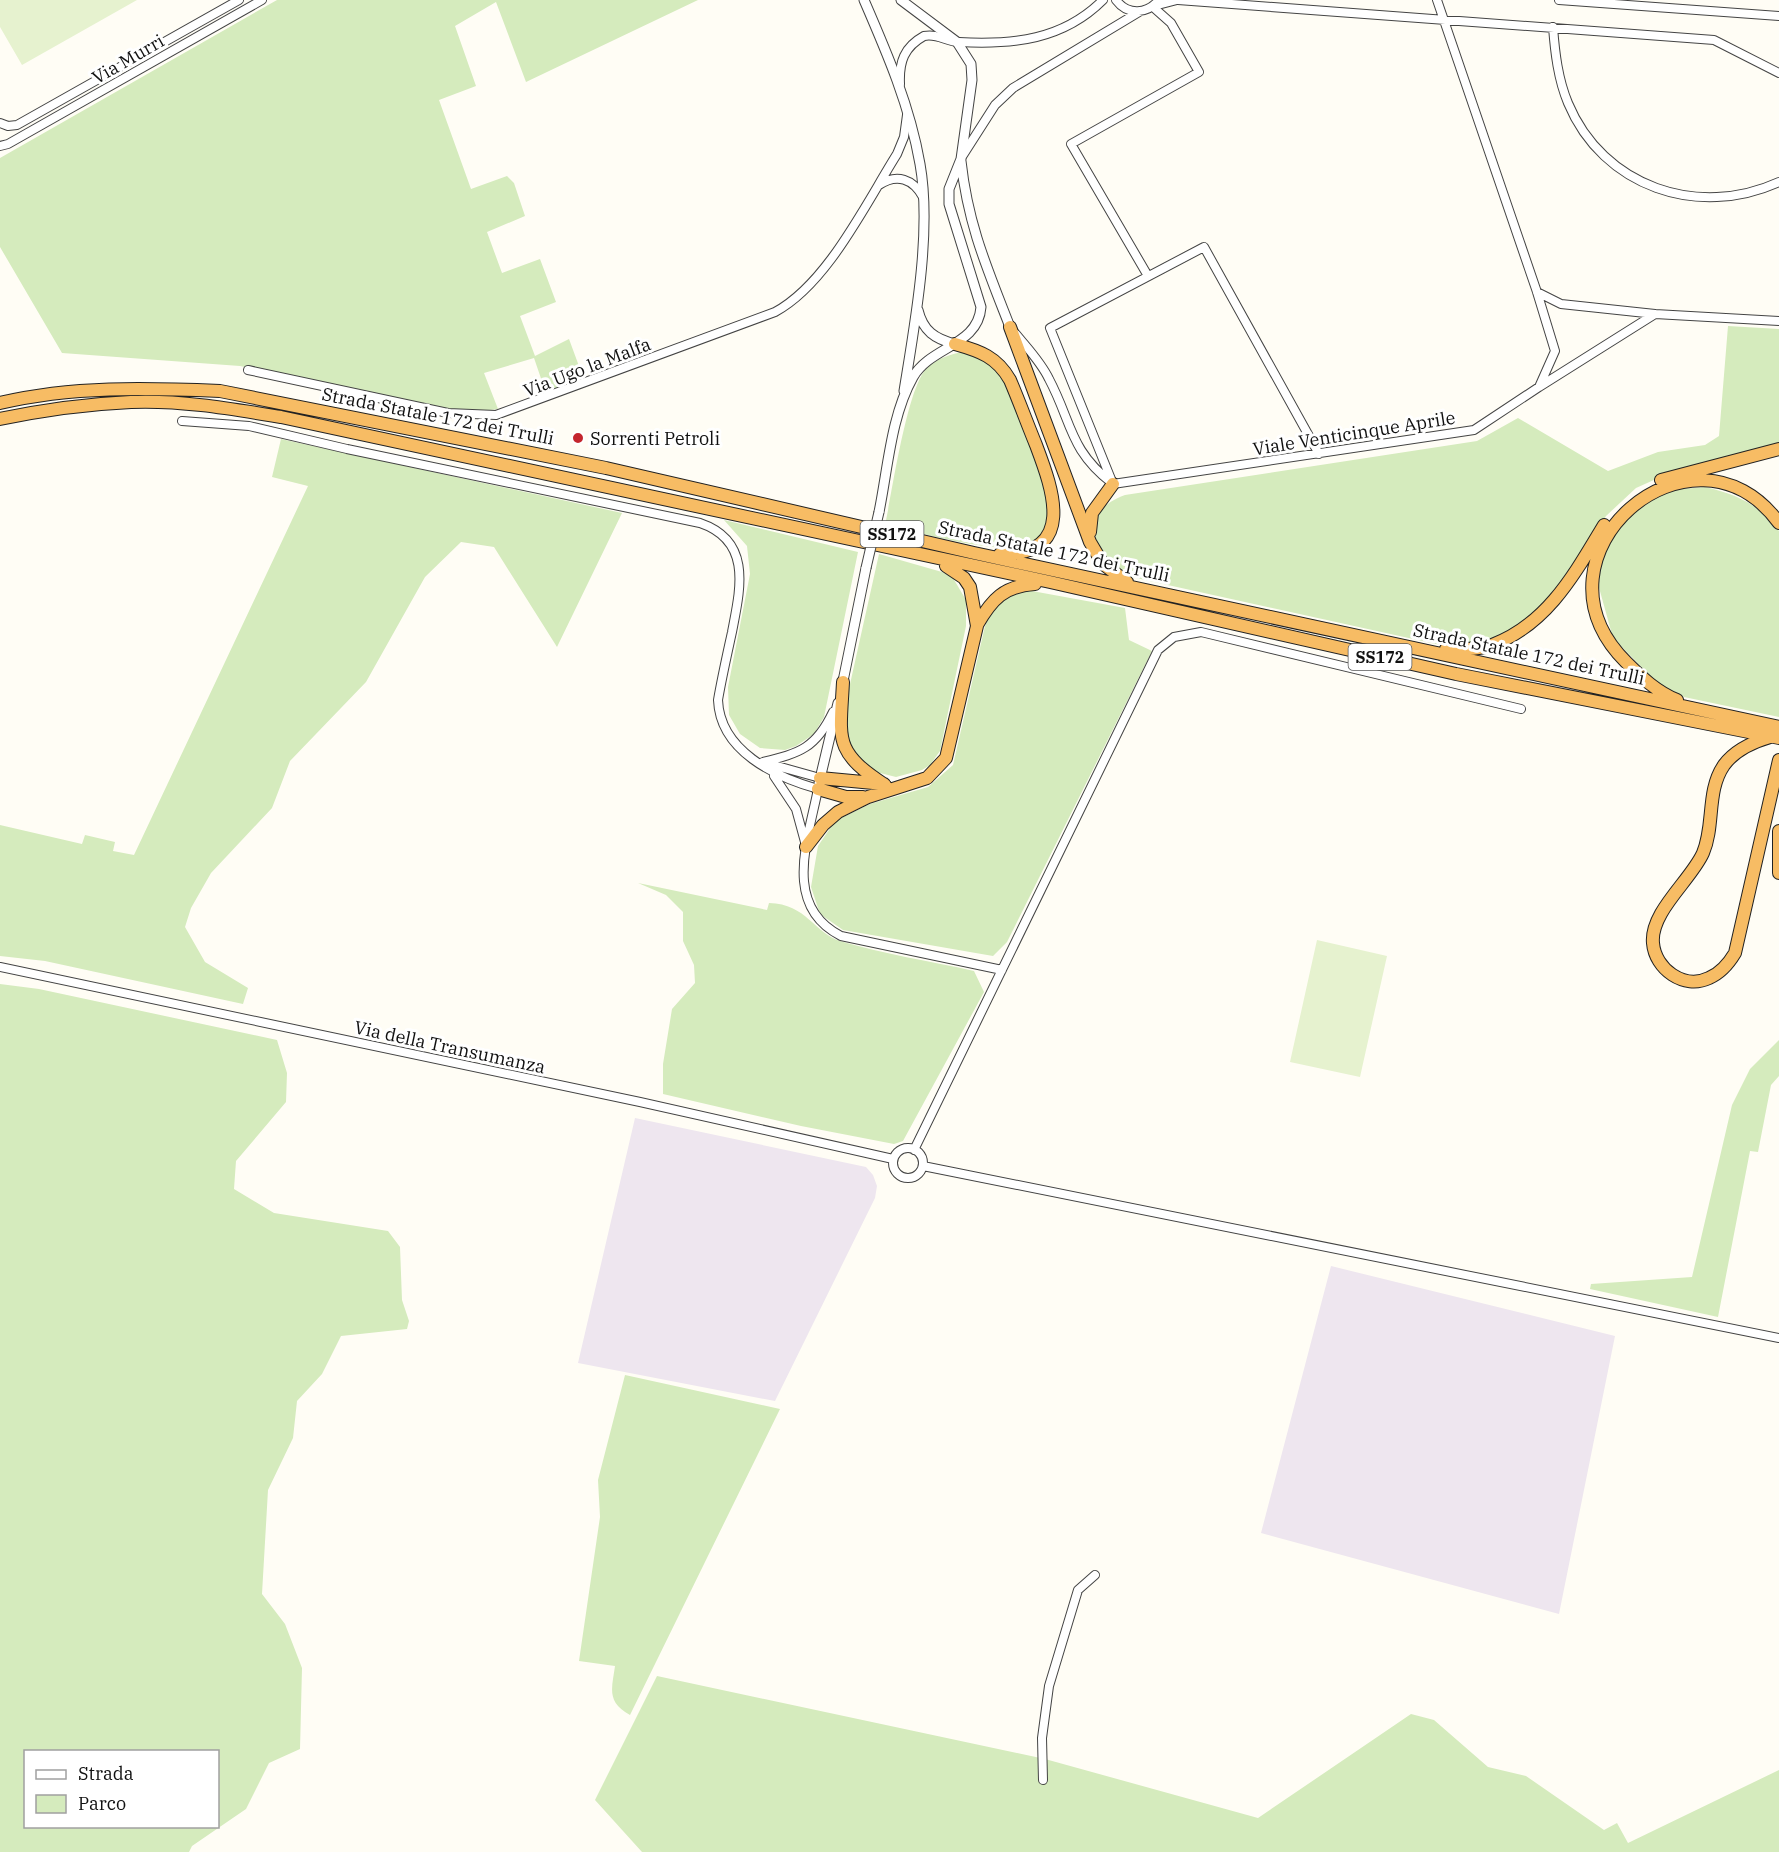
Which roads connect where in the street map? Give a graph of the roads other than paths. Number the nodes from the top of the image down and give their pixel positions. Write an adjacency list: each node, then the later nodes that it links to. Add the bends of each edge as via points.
1 (239, 0): 20 (street, Via Murri, via 17,126)
2 (262, 0): 21 (street, Via Murri)
3 (864, 0): 18 (street)
4 (901, 0): 16 (street)
5 (1103, 0): 16 (street, via 1085,15 1045,36)
6 (1116, 0): 12 (street, via 1124,8)
7 (1159, 0): 11 (street)
8 (1177, 0): 11 (street); 14 (street)
9 (1437, 0): 14 (street)
10 (1559, 0): 13 (street)
11 (1153, 7): 12 (street); 26 (street, via 1171,23 1199,72 1071,144)
12 (1139, 12): 22 (street, via 1013,88 995,105)
13 (1779, 16)
14 (1443, 19): 15 (street); 27 (street)
15 (1553, 27): 17 (street, via 1714,40); 23 (street, via 1556,60 1568,104 1591,140 1620,168 1659,191 1686,198 1728,196)
16 (957, 42): 18 (street, via 932,34 916,40 901,61); 22 (street, via 969,57 973,71)
17 (1779, 73)
18 (900, 85): 19 (street)
19 (907, 109): 24 (street, Via Ugo la Malfa, via 902,145); 25 (street, via 921,165)
20 (0, 123)
21 (4, 145)
22 (961, 159): 31 (street, via 972,229); 32 (street, via 949,189 949,204 981,307 976,327)
23 (1779, 182)
24 (874, 190): 25 (street, via 885,181 901,178 916,185); 33 (street, Via Ugo la Malfa, via 822,271 790,304 517,410 496,415 448,414)
25 (923, 197): 28 (street)
26 (1148, 276): 40 (street, via 1204,247); 41 (street, via 1050,328)
27 (1537, 291): 29 (street, via 1561,304); 34 (street, via 1555,351)
28 (917, 297): 32 (street, via 924,326 934,337); 36 (street)
29 (1655, 314): 30 (street); 34 (street, Viale Venticinque Aprile)
30 (1779, 321)
31 (1010, 327): 41 (street, via 1041,364 1072,438 1087,460); 43 (highway)
32 (955, 344): 36 (street, via 922,364); 44 (highway, via 983,352 1002,366 1055,501 1052,526 1033,548 1015,554)
33 (248, 370)
34 (1539, 387): 40 (street, Viale Venticinque Aprile, via 1474,430)
35 (0, 403): 44 (highway, Strada Statale 172 dei Trulli / SS172, via 43,393 220,391 606,468)
36 (901, 405): 50 (street, bridge)
37 (0, 419): 45 (highway, Strada Statale 172 dei Trulli / SS172, via 50,409 133,402 211,405 443,451)
38 (182, 421): 56 (street, via 249,426 711,527 729,542 741,574 718,711 729,737)
39 (1779, 449): 49 (highway, via 1662,480 1633,494 1607,519 1571,580 1547,609 1521,630 1491,645)
40 (1319, 454): 41 (street, Viale Venticinque Aprile)
41 (1113, 484): 43 (highway, via 1092,513)
42 (1779, 523): 53 (highway, via 1760,504 1734,488 1708,482 1681,483 1660,488 1636,502 1615,522 1600,549 1594,599 1612,646 1659,690)
43 (1090, 542): 47 (highway, via 1111,572)
44 (974, 554): 47 (highway, Strada Statale 172 dei Trulli / SS172)
45 (928, 558): 46 (highway, Strada Statale 172 dei Trulli / SS172); 48 (highway, via 964,578 974,597)
46 (1050, 582): 48 (highway, via 1020,585 999,593); 54 (highway, Strada Statale 172 dei Trulli / SS172, via 1456,674)
47 (1142, 588): 49 (highway, Strada Statale 172 dei Trulli / SS172)
48 (977, 626): 59 (highway, via 946,758 927,778)
49 (1427, 650): 53 (highway, Strada Statale 172 dei Trulli / SS172)
50 (843, 682): 51 (street); 58 (highway, via 842,743 860,768)
51 (839, 699): 56 (street, via 814,742 797,753); 57 (street)
52 (1521, 709): 65 (street, via 1201,632 1174,637 1158,650)
53 (1706, 711): 54 (highway, Strada Statale 172 dei Trulli / SS172)
54 (1776, 734): 55 (highway, via 1735,753 1716,779 1703,854 1655,925 1657,960 1669,974 1688,980 1708,979 1726,966 1735,953)
55 (1779, 760)
56 (761, 763): 57 (street, via 787,780); 62 (street, via 789,796 802,824)
57 (819, 784): 58 (highway); 60 (highway, via 846,796); 62 (street)
58 (885, 784): 59 (highway)
59 (903, 786): 60 (highway)
60 (868, 796): 62 (highway, via 838,812)
61 (1779, 831): 63 (highway)
62 (806, 847): 65 (street, via 805,895 818,922 830,930 854,939)
63 (1779, 873)
64 (0, 967): 67 (street, Via della Transumanza)
65 (1002, 970): 66 (street)
66 (914, 1150): 67 (street, via 902,1150); 68 (street, via 921,1156)
67 (893, 1160): 68 (street, via 895,1172 905,1178 917,1176)
68 (923, 1166): 69 (street)
69 (1779, 1338)
70 (1095, 1575): 71 (street, via 1078,1590 1049,1686 1042,1738)
71 (1043, 1779)

